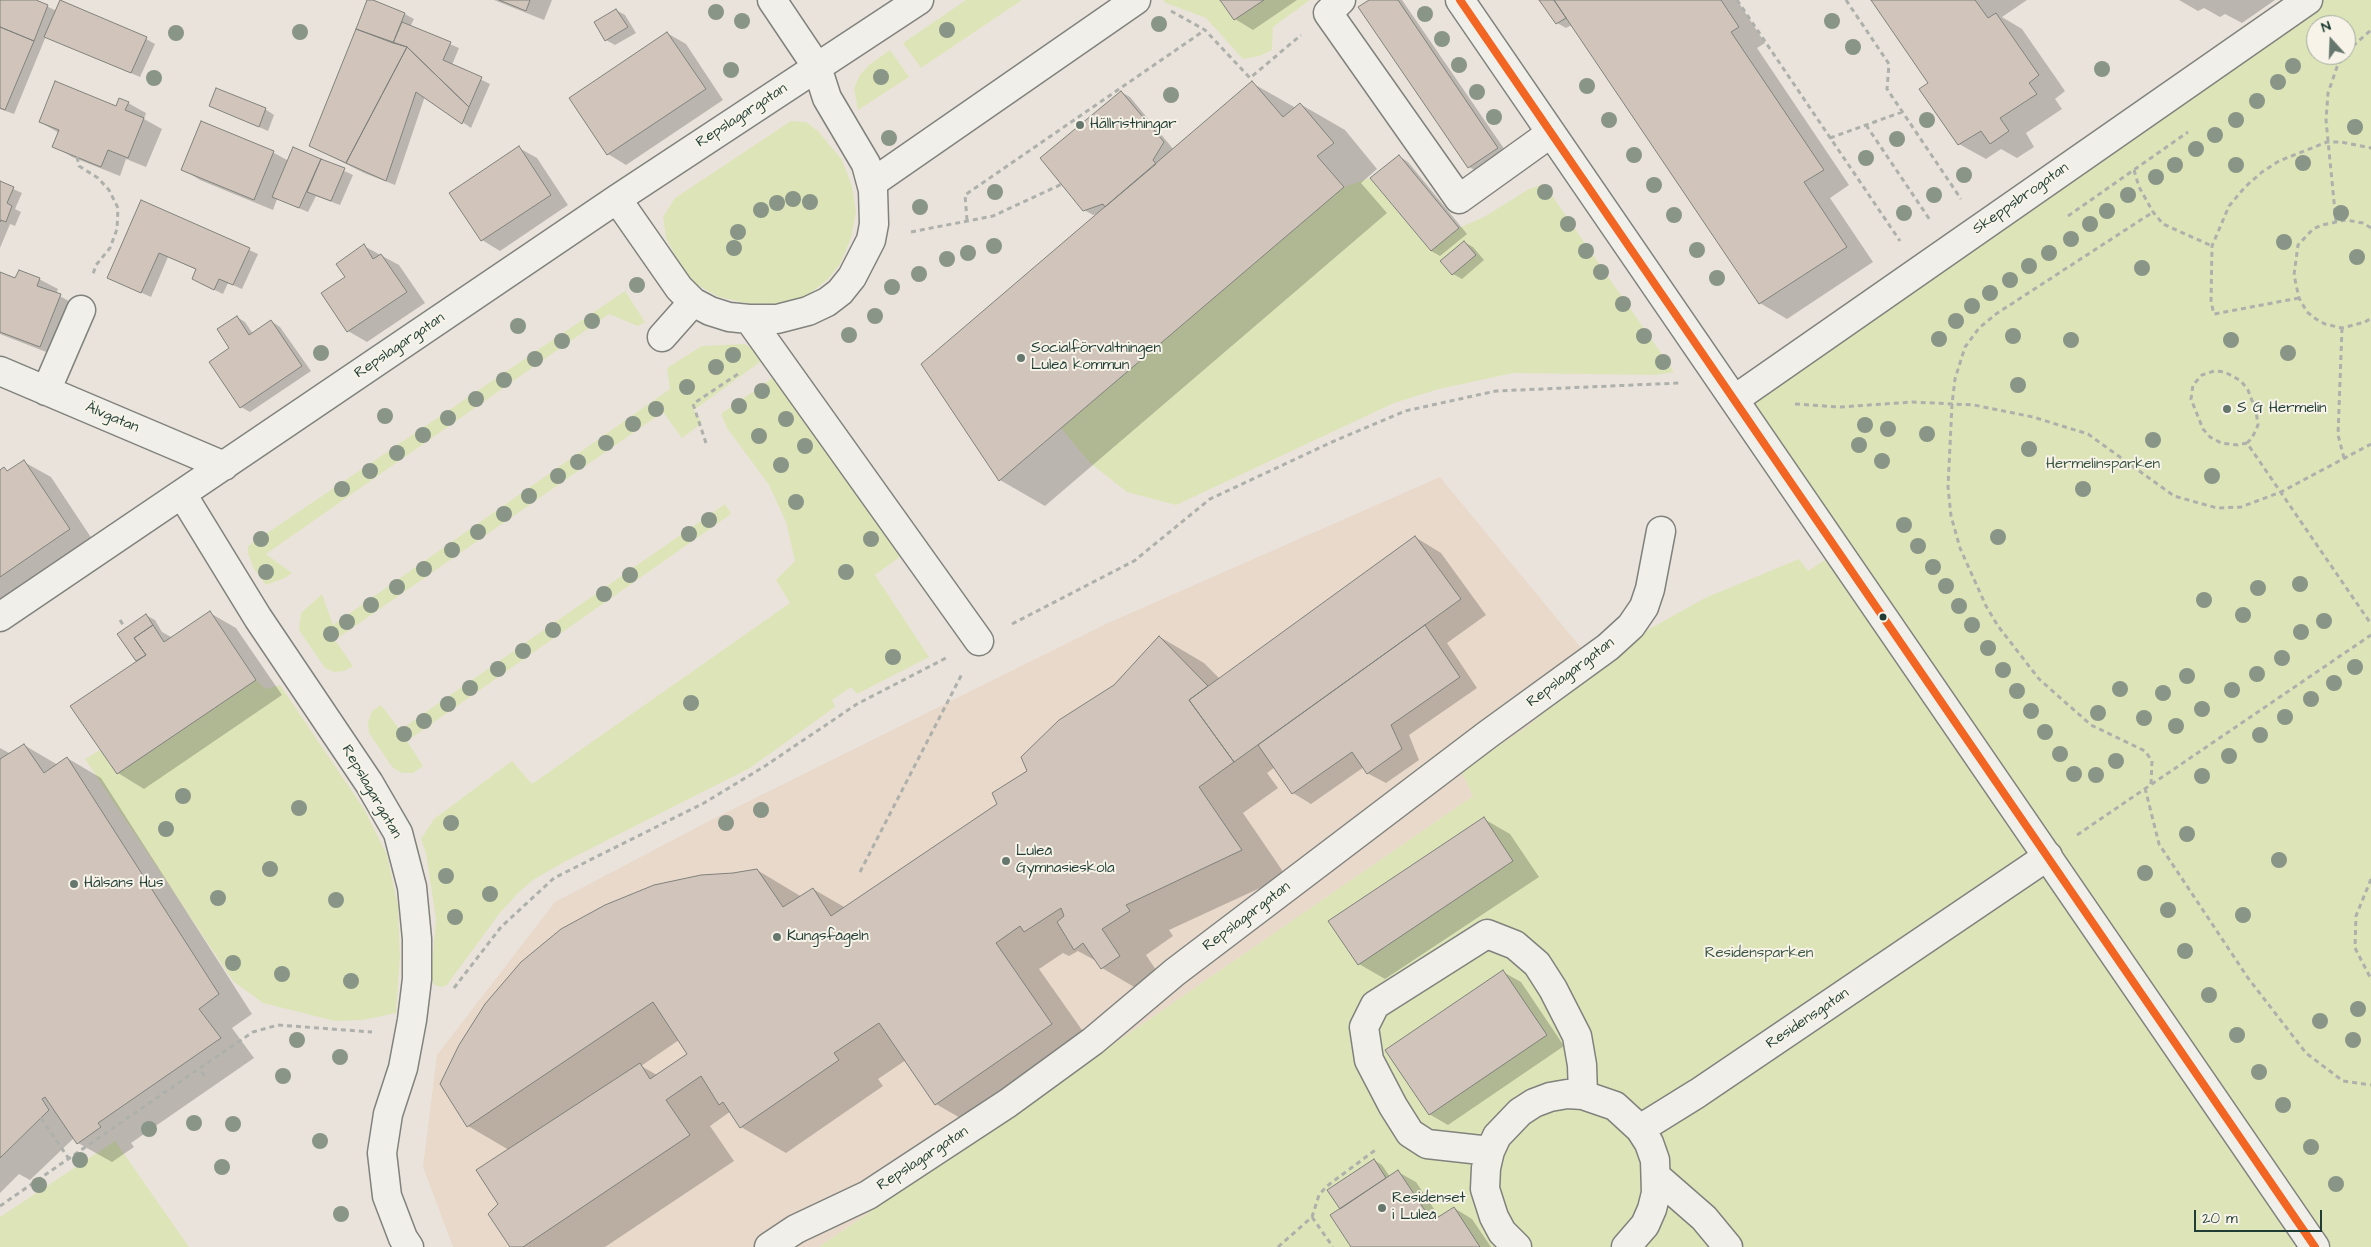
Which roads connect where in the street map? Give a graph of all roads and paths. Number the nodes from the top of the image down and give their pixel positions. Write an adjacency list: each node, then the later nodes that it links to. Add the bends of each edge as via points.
1 (772, 0): 14 (street)
2 (919, 0): 14 (street, Repslagargatan)
3 (1136, 0): 24 (street)
4 (1460, 0): 18 (street)
5 (1737, 0): 19 (path)
6 (1846, 0): 15 (path, via 1889,64 1887,88)
7 (2308, 0): 47 (street, Skeppsbrogatan)
8 (1334, 6): 10 (path, via 1250,78); 18 (street, via 1459,199)
9 (1166, 8): 10 (path)
10 (1205, 30): 30 (path, via 965,195)
11 (2371, 30): 12 (path)
12 (2356, 44)
13 (2337, 65): 20 (path, via 2328,93)
14 (817, 67): 24 (street, via 827,98 866,164); 26 (street, Repslagargatan)
15 (1902, 112): 16 (path); 27 (path)
16 (1866, 125): 19 (path); 32 (path)
17 (2195, 126): 23 (path)
18 (1551, 133): 47 (street)
19 (1830, 138): 35 (path)
20 (2327, 142): 21 (path); 31 (path); 36 (path, via 2279,161 2245,187 2230,206)
21 (2371, 148)
22 (77, 157): 39 (path, via 79,166 109,190 118,208 117,229 110,248 96,266)
23 (2134, 170): 28 (path); 29 (path)
24 (872, 183): 34 (street, via 874,224)
25 (1062, 184): 30 (path, via 993,216)
26 (617, 199): 38 (street, via 679,288); 53 (street, Repslagargatan)
27 (1963, 202)
28 (2153, 212): 36 (path, via 2163,224); 48 (path, via 1979,328 1963,353)
29 (2068, 216)
30 (967, 220): 34 (path)
31 (2336, 222): 33 (path, via 2346,220); 37 (path, via 2313,229 2298,245 2294,275)
32 (1931, 223)
33 (2371, 228)
34 (871, 240): 41 (street, via 860,266 840,292 827,302 808,312 777,319)
35 (1902, 244)
36 (2212, 246): 37 (path, via 2210,283 2214,314)
37 (2299, 298): 42 (path, via 2307,312 2316,319)
38 (693, 302): 41 (street, via 728,317); 43 (street)
39 (80, 310): 46 (street)
40 (2371, 318): 42 (path)
41 (749, 320): 62 (street)
42 (2342, 328): 52 (path, via 2338,435)
43 (662, 337)
44 (0, 371): 46 (street, Älvgatan)
45 (1680, 383): 62 (path, via 1496,391 1405,411 1210,499 1134,561)
46 (46, 390): 53 (street, Älvgatan)
47 (1735, 399): 65 (street)
48 (1952, 404): 49 (path, via 1912,402); 54 (path, via 2033,417 2088,434 2184,500 2217,508 2241,507); 63 (path, via 1948,487 1951,516 1960,548 1986,606 2039,679 2091,725 2145,751 2152,761)
49 (1840, 407)
50 (2247, 442): 50 (path, via 2238,445 2221,443 2203,429 2191,399 2193,385 2202,375 2225,372 2241,381 2248,390 2258,425); 54 (path)
51 (2371, 444): 52 (path)
52 (2344, 458): 54 (path)
53 (224, 466): 55 (street, Repslagargatan)
54 (2280, 492): 59 (path)
55 (182, 494): 57 (street, Repslagargatan); 69 (street, Repslagargatan, via 258,618 369,783 398,833 412,887 417,939)
56 (1661, 531): 83 (street, Repslagargatan, via 1644,607 1608,647 1175,972 1093,1041 1008,1103 868,1195 796,1229)
57 (0, 618)
58 (120, 620): 60 (path)
59 (2371, 624)
60 (125, 628)
61 (2371, 634): 63 (path)
62 (979, 640): 66 (path); 69 (path, via 857,704 704,803 554,878 501,927 446,999)
63 (2151, 784): 64 (path)
64 (2145, 788): 65 (path); 72 (path, via 2159,844 2248,978 2306,1053 2343,1081)
65 (2048, 856): 75 (street, Residensgatan); 89 (street)
66 (860, 872)
67 (2371, 879): 68 (path, via 2356,916 2355,948)
68 (2371, 979)
69 (412, 1020): 70 (path, via 391,1030 371,1032 278,1025 254,1032); 82 (street, Repslagargatan, via 403,1068 388,1114 382,1153 387,1196)
70 (200, 1068): 71 (path); 78 (path)
71 (204, 1076)
72 (2371, 1086)
73 (1584, 1095): 75 (street, via 1615,1106); 76 (street, via 1577,1036 1553,989 1537,964 1515,945 1487,934 1374,1005 1364,1027 1369,1060 1393,1106 1410,1133); 77 (street, via 1550,1097 1534,1103 1508,1123)
74 (41, 1118): 78 (path)
75 (1640, 1129): 79 (street, via 1649,1143)
76 (1427, 1144): 77 (street); 81 (path, via 1404,1141 1380,1146 1319,1194)
77 (1490, 1151): 86 (street, via 1485,1189 1502,1232)
78 (68, 1159): 80 (path)
79 (1657, 1176): 87 (street, via 1652,1209 1645,1225); 88 (street, via 1704,1218)
80 (0, 1206)
81 (1312, 1217): 84 (path); 85 (path)
82 (409, 1247)
83 (769, 1247)
84 (1278, 1247)
85 (1333, 1247)
86 (1517, 1247)
87 (1626, 1247)
88 (1728, 1247)
89 (2315, 1247)

